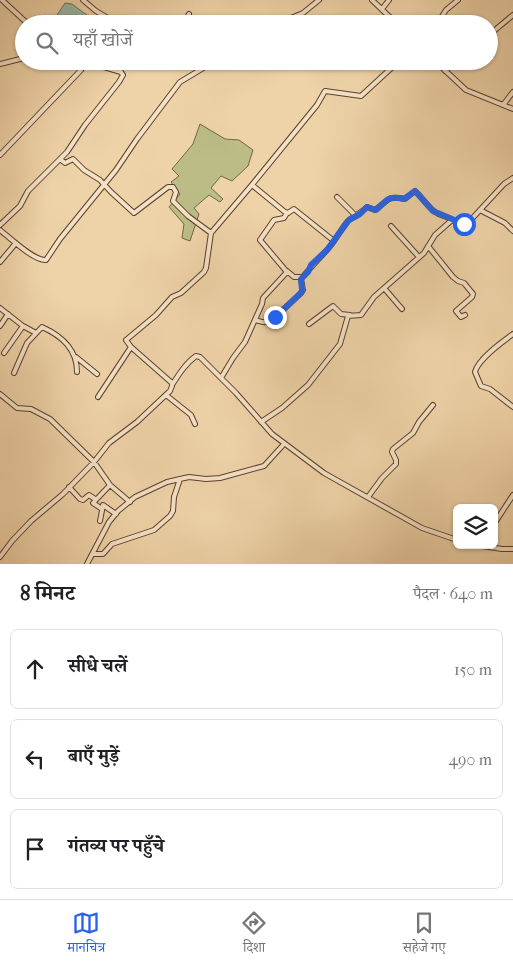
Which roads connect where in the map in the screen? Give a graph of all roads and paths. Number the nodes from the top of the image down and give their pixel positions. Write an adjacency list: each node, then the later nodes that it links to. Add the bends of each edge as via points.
1 (2, 0): 8 (street)
2 (83, 0): 9 (street)
3 (319, 0): 10 (street)
4 (372, 0): 7 (street)
5 (390, 0): 7 (street)
6 (458, 0): 12 (street)
7 (382, 9): 11 (street)
8 (18, 15)
9 (103, 15)
10 (298, 15)
11 (388, 15)
12 (443, 15)
13 (513, 15): 14 (street)
14 (498, 28)
15 (15, 60): 16 (street)
16 (0, 64)
17 (81, 70): 25 (street)
18 (115, 70): 26 (street, via 123,75)
19 (199, 70): 28 (street, via 183,79)
20 (389, 70): 29 (street, via 361,96 324,91 317,105)
21 (445, 71): 23 (street, via 466,90)
22 (513, 92): 23 (street)
23 (504, 105): 24 (street)
24 (513, 109)
25 (0, 154)
26 (60, 159): 28 (street, via 65,163 73,159); 35 (street)
27 (513, 178): 31 (street)
28 (105, 184): 39 (street, via 135,213 172,187 176,192 174,203); 41 (street, via 46,260)
29 (252, 185): 32 (street); 39 (street)
30 (336, 197): 33 (street)
31 (480, 210): 34 (street, via 466,224); 38 (street, via 504,222)
32 (287, 213): 40 (street, via 294,209); 45 (street, via 284,218 274,220 260,240)
33 (356, 216): 34 (street, via 367,207 376,210 385,200 397,196 404,199 415,191 433,211); 40 (street, via 347,222)
34 (452, 220): 42 (street)
35 (0, 225)
36 (392, 226): 43 (street)
37 (0, 230): 41 (street)
38 (513, 231)
39 (211, 233): 59 (street, via 204,272 181,293 170,298 156,315 127,339)
40 (334, 241): 46 (street)
41 (16, 243): 44 (street)
42 (428, 246): 43 (street); 52 (street, via 453,277 464,283 472,294 472,298 456,311 460,318)
43 (419, 257): 47 (street)
44 (0, 262)
45 (287, 271): 46 (street); 53 (street, via 263,298)
46 (302, 278): 53 (street, via 301,293 275,317 265,323)
47 (384, 288): 49 (street); 51 (street, via 361,315)
48 (0, 308): 50 (street)
49 (402, 309)
50 (8, 314): 55 (street); 56 (street)
51 (350, 315): 54 (street, via 341,314 333,306); 72 (street, via 340,344 308,385)
52 (465, 315)
53 (255, 320): 65 (street)
54 (309, 324)
55 (0, 326)
56 (23, 326): 57 (street); 60 (street)
57 (36, 333): 61 (street, via 45,328 69,345); 63 (street, via 27,343)
58 (513, 334): 71 (street, via 495,347 475,370 481,386)
59 (131, 347): 66 (street); 69 (street)
60 (4, 353)
61 (76, 357): 62 (street); 64 (street)
62 (77, 372)
63 (14, 373)
64 (97, 374)
65 (221, 378): 66 (street, via 196,356); 72 (street)
66 (172, 385): 68 (street)
67 (0, 394): 75 (street, via 18,408 31,409 50,419)
68 (166, 395): 73 (street, via 191,415); 75 (street, via 109,443)
69 (98, 397)
70 (433, 405): 80 (street, via 413,433 393,449 396,463)
71 (513, 406)
72 (261, 422): 74 (street)
73 (195, 424)
74 (284, 444): 76 (street, via 264,466 220,478); 80 (street, via 324,473)
75 (94, 462): 77 (street); 78 (street)
76 (180, 479): 82 (street, via 158,486); 90 (street, via 174,497 174,511 154,530 117,541 102,554)
77 (110, 485): 81 (street); 82 (street)
78 (69, 487): 81 (street, via 80,499 89,495); 91 (street, via 18,535)
79 (513, 495): 85 (street)
80 (368, 497): 87 (street, via 422,528)
81 (95, 499): 83 (street, via 93,504)
82 (130, 502): 84 (street)
83 (102, 509): 84 (street, via 105,505); 86 (street)
84 (116, 514): 90 (street, via 101,536)
85 (498, 518)
86 (100, 522)
87 (453, 539)
88 (498, 548): 89 (street)
89 (513, 549)
90 (94, 554): 92 (street)
91 (0, 557)
92 (87, 564)

